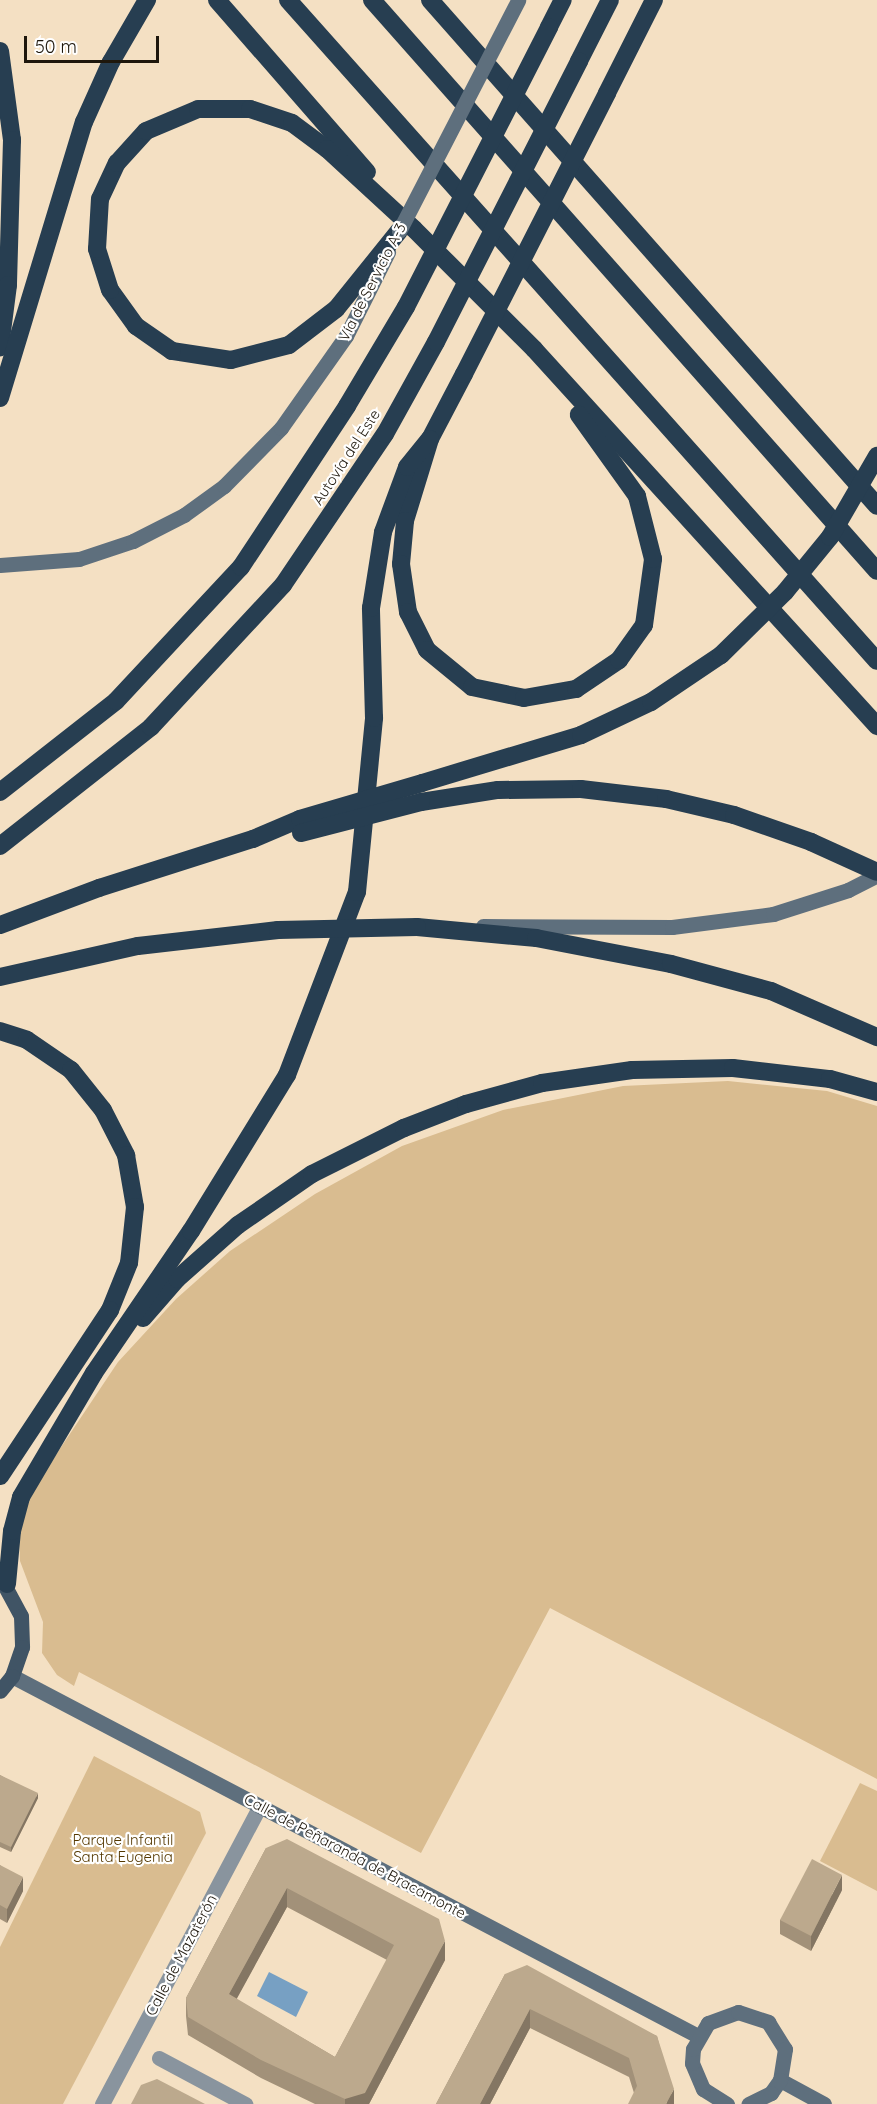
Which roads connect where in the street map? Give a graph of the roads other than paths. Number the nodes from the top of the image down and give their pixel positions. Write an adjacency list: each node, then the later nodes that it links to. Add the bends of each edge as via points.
1 (217, 0): 11 (highway)
2 (288, 0): 20 (highway)
3 (372, 0): 19 (highway)
4 (430, 0): 17 (highway)
5 (518, 0): 11 (main road, Vía de Servicio A-3, bridge)
6 (563, 0): 22 (highway, Autovía del Este, bridge, via 406,306 347,406 241,567 116,701)
7 (610, 0): 24 (highway, Autovía del Este, bridge, via 385,434 283,585 151,727)
8 (654, 0): 15 (highway, bridge)
9 (144, 4): 14 (highway, via 111,62 84,122)
10 (0, 51): 12 (highway, via 12,140 8,285)
11 (406, 230): 11 (highway, via 336,309 289,345 231,360 172,351 136,326 110,290 97,249 100,200 117,163 146,132 198,109 250,110 292,123 327,149); 13 (highway); 18 (main road, Vía de Servicio A-3, via 346,336 281,428 224,486 184,515 133,541 79,559)
12 (0, 347)
13 (534, 349): 15 (highway, via 637,496 653,559 644,625 619,660 576,688 524,698 472,687 426,650 408,612 400,564 405,521); 21 (highway)
14 (0, 398)
15 (430, 439): 32 (highway, via 406,467 383,532 371,608 374,718 357,892 287,1075 191,1231)
16 (877, 456): 23 (highway, bridge, via 830,537 785,592 721,655 651,702 580,735 422,783)
17 (877, 506)
18 (7, 566)
19 (877, 571)
20 (877, 661)
21 (877, 726)
22 (0, 792)
23 (301, 826): 25 (highway, bridge, via 498,790 581,789 734,814 811,842); 26 (highway, via 110,884)
24 (0, 846)
25 (877, 874): 27 (main road, via 848,890 773,914 672,927)
26 (0, 925)
27 (417, 927): 28 (highway, bridge, via 278,930 138,946); 30 (highway, via 536,938 671,964 771,991)
28 (0, 977)
29 (0, 1031): 33 (highway, via 27,1040 71,1070 104,1110 126,1155 135,1207 129,1263 110,1310)
30 (877, 1037)
31 (877, 1092): 32 (highway, via 830,1079 733,1068 632,1070 542,1083 466,1104 404,1128 312,1174 238,1225 177,1280)
32 (94, 1373): 34 (highway, via 21,1497)
33 (0, 1476)
34 (4, 1580): 35 (main road, via 21,1616 22,1647)
35 (12, 1676): 36 (main road); 37 (main road, Calle de Peñaranda de Bracamonte)
36 (0, 1690)
37 (260, 1806): 38 (main road, Calle de Peñaranda de Bracamonte); 42 (street, Calle de Mazaterón)
38 (698, 2036): 40 (main road, via 722,2015 754,2014 778,2034 784,2049); 41 (main road, via 693,2049 696,2077)
39 (159, 2058): 43 (street)
40 (780, 2080): 44 (main road, via 771,2093); 45 (main road)
41 (719, 2103)
42 (102, 2104)
43 (245, 2104)
44 (748, 2104)
45 (824, 2104)

